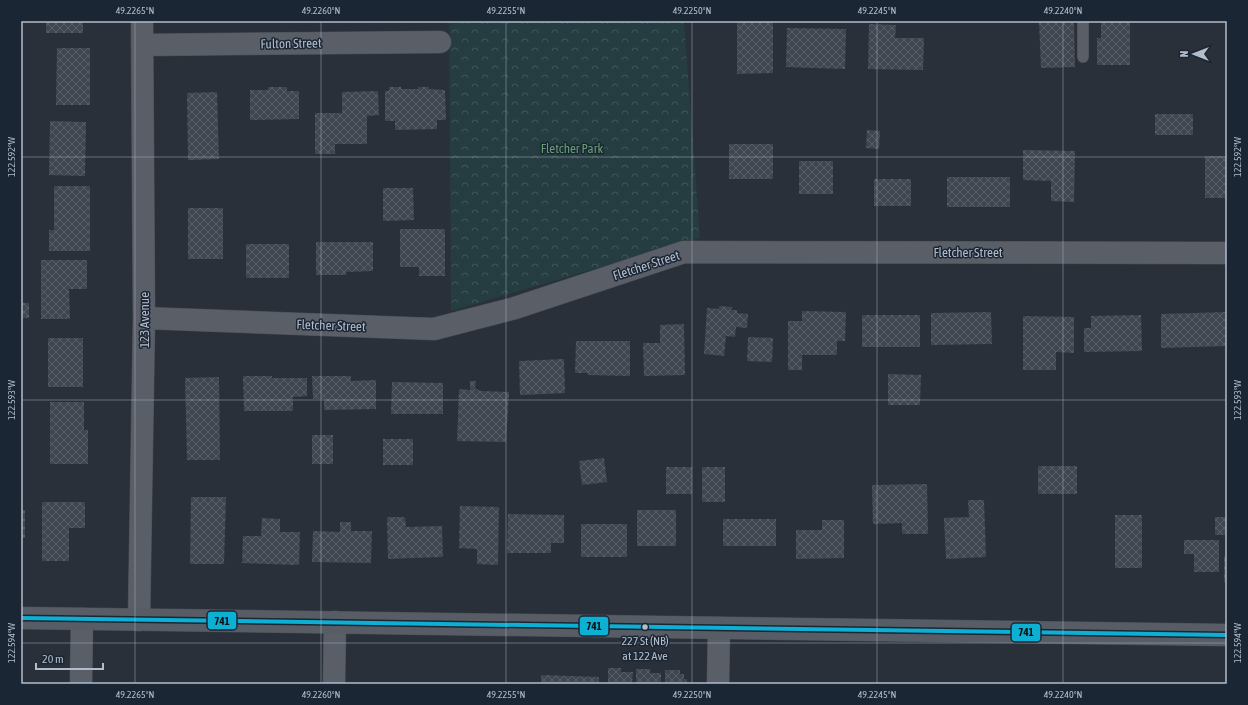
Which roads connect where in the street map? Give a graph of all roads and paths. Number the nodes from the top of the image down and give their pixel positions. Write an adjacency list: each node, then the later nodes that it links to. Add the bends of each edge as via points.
1 (142, 21): 4 (street, 123 Avenue)
2 (1083, 21): 5 (lane)
3 (440, 42): 4 (street, Fulton Street)
4 (142, 45): 7 (street, 123 Avenue)
5 (1083, 57)
6 (1227, 252): 7 (street, Fletcher Street, via 684,252 515,308 434,329)
7 (144, 318): 10 (street, 123 Avenue)
8 (21, 618): 9 (main road)
9 (82, 619): 10 (main road); 14 (street)
10 (139, 620): 11 (main road)
11 (335, 622): 12 (main road); 15 (street)
12 (719, 628): 13 (main road); 16 (street)
13 (1227, 635)
14 (81, 684)
15 (334, 684)
16 (718, 684)

